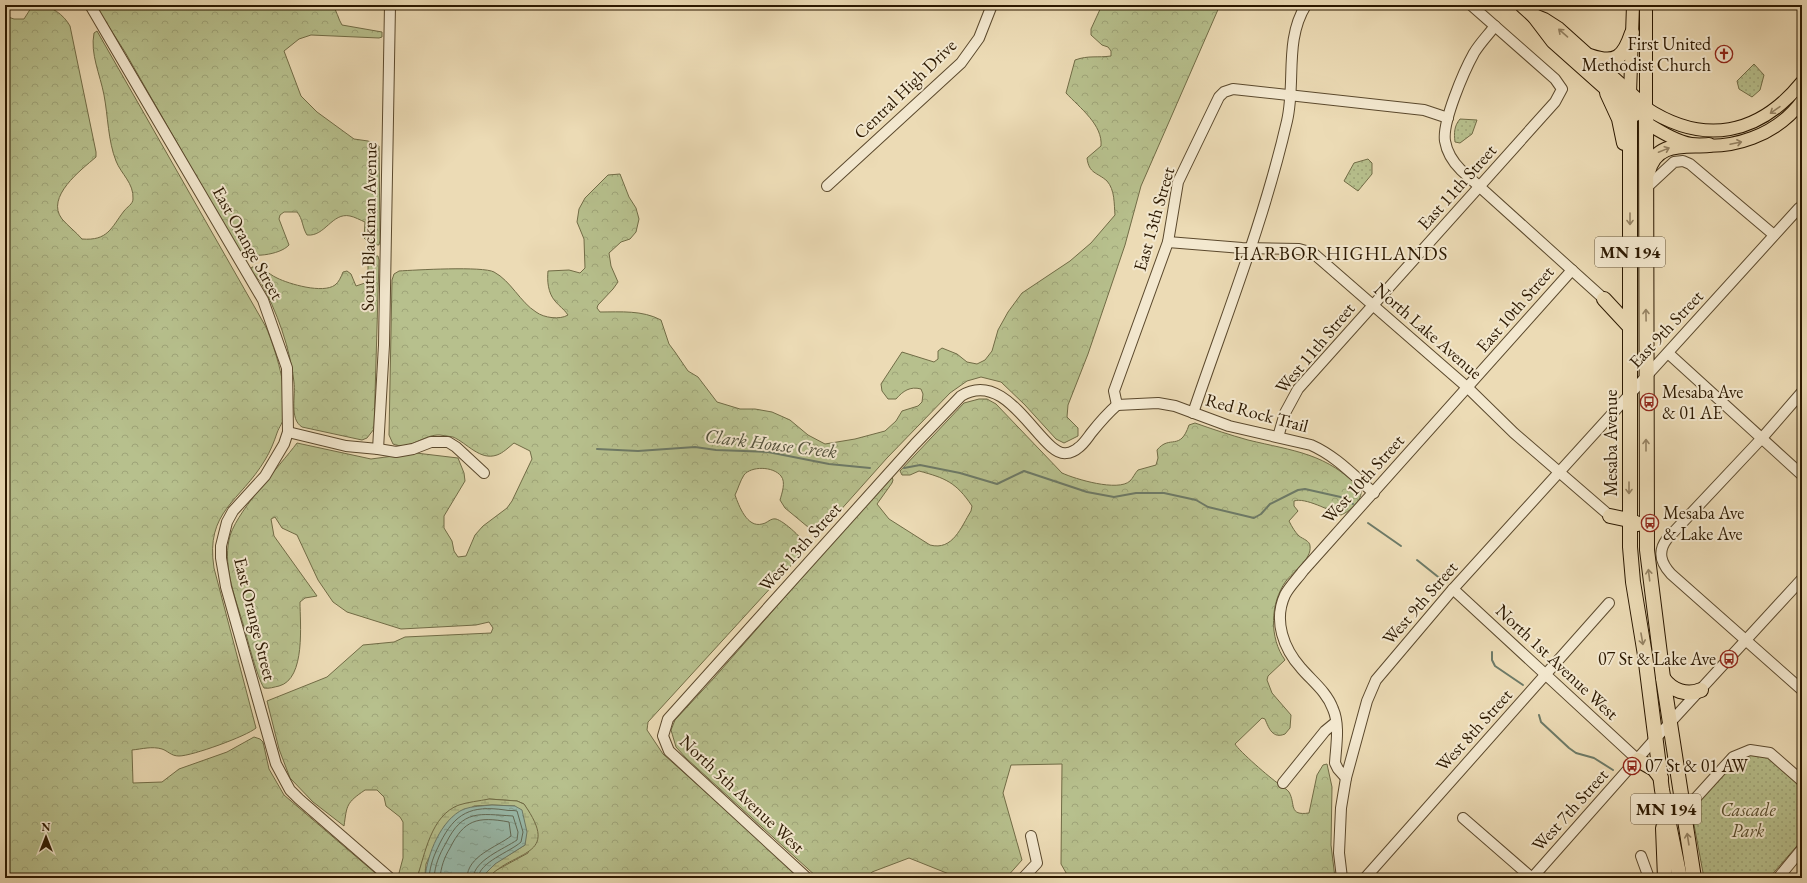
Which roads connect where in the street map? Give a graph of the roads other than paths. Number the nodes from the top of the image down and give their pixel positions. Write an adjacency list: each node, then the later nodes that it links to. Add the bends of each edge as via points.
1 (90, 5): 42 (street, East Orange Street, via 264,300 286,368)
2 (390, 5): 45 (street, South Blackman Avenue, via 384,344)
3 (992, 5): 24 (street, Central High Drive, via 979,38 961,63)
4 (1306, 5): 16 (street, via 1294,37)
5 (1471, 5): 10 (street)
6 (1522, 5): 9 (highway, MN 194)
7 (1633, 5): 11 (main road, Mesaba Avenue)
8 (1648, 7): 18 (main road, Mesaba Avenue)
9 (1534, 16): 12 (highway, MN 194, one-way to 9, via 1551,23); 14 (highway, MN 194, via 1553,41)
10 (1495, 26): 20 (street, via 1470,60); 25 (street, East 11th Street, via 1555,79 1562,89 1555,102)
11 (1632, 33): 12 (highway, via 1626,50 1618,58 1607,60); 15 (main road, Mesaba Avenue)
12 (1588, 56): 15 (highway, MN 194)
13 (1802, 82): 18 (main road, one-way to 18, via 1789,98 1766,116 1745,126 1729,129 1700,130 1684,126 1658,116)
14 (1601, 85): 19 (highway, MN 194); 26 (highway, MN 194, via 1619,119)
15 (1630, 94): 18 (highway, MN 194); 19 (highway, Mesaba Avenue)
16 (1291, 95): 20 (street, via 1424,110); 29 (street, East 13th Street, via 1233,89 1219,97 1178,182); 30 (street, via 1287,120)
17 (1802, 101): 22 (main road, one-way to 17, via 1740,142 1758,136 1786,118)
18 (1646, 108): 21 (highway, Mesaba Avenue / MN 194)
19 (1630, 110): 21 (highway); 26 (highway, Mesaba Avenue / MN 194)
20 (1448, 118): 25 (street, via 1446,148 1453,161)
21 (1646, 124): 22 (main road, via 1675,139 1690,144); 23 (highway, Mesaba Avenue / MN 194)
22 (1709, 145): 23 (highway, one-way to 22, via 1651,162 1660,151)
23 (1646, 185): 28 (street, via 1674,162 1690,164); 36 (highway, Mesaba Avenue / MN 194, one-way to 23)
24 (827, 186)
25 (1480, 187): 31 (street); 33 (street, East 11th Street)
26 (1630, 192): 34 (highway, Mesaba Avenue / MN 194, one-way to 34)
27 (1799, 208): 28 (street, East 9th Street)
28 (1774, 235): 35 (street, East 9th Street)
29 (1168, 242): 30 (street, North Lake Avenue); 40 (street, East 13th Street, via 1114,391)
30 (1251, 248): 33 (street, North Lake Avenue, via 1303,250 1313,253); 41 (street)
31 (1572, 270): 32 (street); 37 (street, East 10th Street)
32 (1604, 299): 34 (highway)
33 (1374, 306): 37 (street, North Lake Avenue); 43 (street, West 11th Street, via 1298,389 1285,413)
34 (1630, 327): 39 (highway, Mesaba Avenue / MN 194)
35 (1668, 353): 36 (street, East 9th Street); 44 (street)
36 (1646, 374): 39 (street, East 9th Street); 52 (highway, Mesaba Avenue / MN 194, one-way to 36)
37 (1468, 388): 47 (street, North Lake Avenue); 49 (street, West 10th Street)
38 (1802, 392): 44 (street)
39 (1630, 393): 47 (street, East 9th Street); 51 (highway, Mesaba Avenue / MN 194, one-way to 51)
40 (1117, 405): 41 (street, Red Rock Trail, via 1158,403); 64 (street, West 13th Street, via 1079,448 1067,454 1050,445 1000,395 982,389 969,391 954,402 914,444 668,719)
41 (1192, 413): 43 (street, Red Rock Trail, via 1229,426)
42 (288, 432): 45 (street, via 346,446); 77 (street, East Orange Street, via 265,476 233,511 227,522 221,546 223,576 273,754 282,777 299,799)
43 (1278, 437): 49 (street, Red Rock Trail, via 1323,450)
44 (1762, 438): 48 (street); 57 (street, via 1667,539 1661,552 1662,563 1671,574)
45 (378, 449): 46 (street, via 396,452 431,442 448,442)
46 (484, 473)
47 (1559, 473): 50 (street, North Lake Avenue); 55 (street, West 9th Street)
48 (1802, 474)
49 (1374, 493): 62 (street, West 10th Street, via 1303,571 1285,595 1280,616 1286,648 1327,697 1334,709)
50 (1610, 516): 51 (highway); 53 (highway, via 1624,533)
51 (1629, 520): 52 (highway, via 1640,525); 53 (highway, Mesaba Avenue / MN 194)
52 (1646, 533): 59 (highway, Mesaba Avenue / MN 194, one-way to 52)
53 (1630, 548): 65 (highway, Mesaba Avenue / MN 194, one-way to 65)
54 (1802, 578): 57 (street, West 7th Street)
55 (1453, 589): 58 (street, North 1st Avenue West); 69 (street, West 9th Street, via 1376,680 1367,701)
56 (1609, 604): 58 (street, West 8th Street)
57 (1746, 640): 60 (street, West 7th Street); 61 (street)
58 (1546, 674): 66 (street, North 1st Avenue West); 81 (street, West 8th Street)
59 (1663, 678): 60 (highway, via 1670,687 1680,691); 63 (highway, Mesaba Avenue / MN 194)
60 (1701, 690): 63 (street, West 7th Street)
61 (1802, 690)
62 (1336, 722): 69 (street, via 1336,763); 70 (street, via 1325,731)
63 (1670, 724): 65 (street, West 7th Street); 86 (highway, Mesaba Avenue / MN 194, one-way to 63)
64 (663, 731): 78 (street, North 5th Avenue West, via 663,741 669,751)
65 (1655, 739): 66 (street, West 7th Street); 71 (highway, Mesaba Avenue / MN 194)
66 (1638, 760): 71 (highway, via 1654,769); 82 (street, West 7th Street)
67 (1802, 765): 68 (street)
68 (1798, 777): 72 (street, via 1770,753 1750,750 1733,757)
69 (1346, 778): 80 (street, West 9th Street, via 1339,825)
70 (1284, 782)
71 (1662, 784): 84 (highway); 85 (highway, Mesaba Avenue / MN 194)
72 (1694, 800)
73 (1463, 818): 82 (street)
74 (1031, 836): 79 (street, via 1037,863)
75 (1802, 850): 87 (street)
76 (1641, 856): 83 (street)
77 (390, 878)
78 (807, 878)
79 (1024, 878)
80 (1342, 878)
81 (1364, 878)
82 (1532, 878)
83 (1649, 878)
84 (1665, 878)
85 (1680, 878)
86 (1694, 878)
87 (1778, 878)

